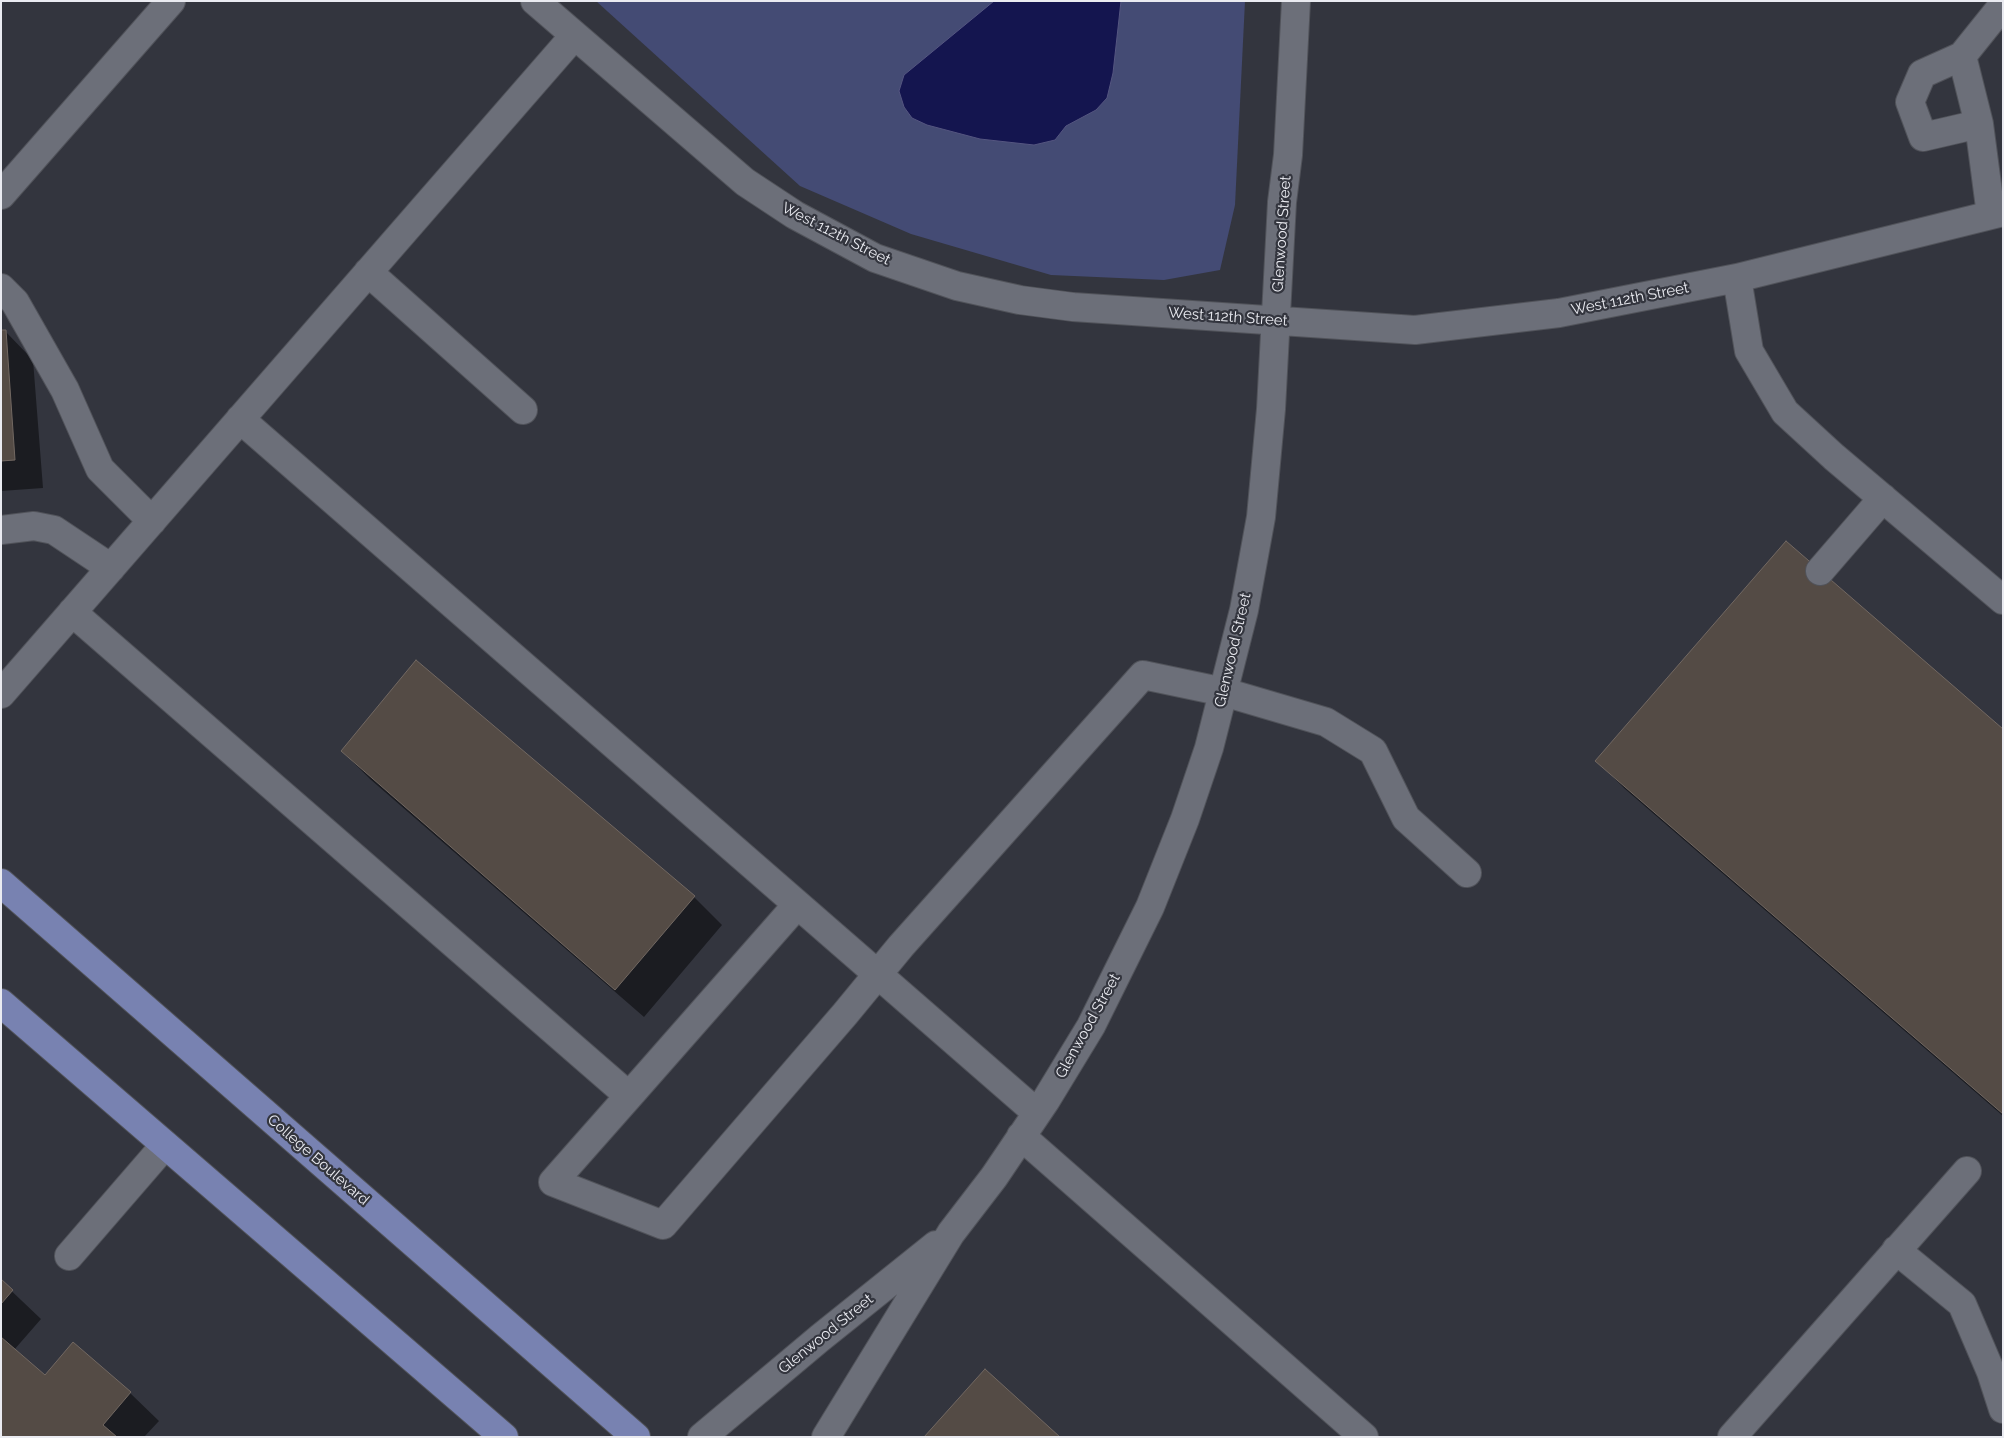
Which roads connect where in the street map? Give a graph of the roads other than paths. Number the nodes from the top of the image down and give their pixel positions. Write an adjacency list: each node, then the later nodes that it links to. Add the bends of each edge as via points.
1 (171, 1): 8 (street)
2 (534, 1): 5 (street, West 112th Street)
3 (1296, 1): 13 (street, Glenwood Street)
4 (2003, 5): 6 (street)
5 (574, 36): 10 (street); 13 (street, West 112th Street, via 745,182 795,215 875,258 956,286 1020,300 1073,307)
6 (1962, 56): 7 (street); 7 (street, via 1922,74 1910,102 1923,137)
7 (1979, 124): 9 (street)
8 (1, 195)
9 (1997, 213): 11 (street, West 112th Street)
10 (368, 272): 14 (street); 15 (street)
11 (1737, 278): 13 (street, West 112th Street, via 1559,313 1414,330); 16 (street, via 1749,351 1785,412)
12 (1, 288): 17 (street, via 15,302 65,390 100,468)
13 (1276, 320): 23 (street, Glenwood Street, via 1261,517 1244,610)
14 (524, 410)
15 (240, 419): 17 (street); 27 (street)
16 (1883, 498): 20 (street); 21 (street)
17 (152, 521): 19 (street)
18 (1, 530): 19 (street, via 34,526 54,530)
19 (111, 568): 22 (street)
20 (1820, 571)
21 (2003, 600)
22 (72, 612): 24 (street); 30 (street)
23 (1224, 692): 25 (street, via 1326,722 1373,751 1406,818); 28 (street, via 1143,675); 31 (street, Glenwood Street, via 1186,819 1150,907 1091,1026)
24 (1, 694)
25 (1467, 874)
26 (1, 883): 40 (main road, College Boulevard)
27 (797, 905): 28 (street); 30 (street)
28 (878, 975): 30 (street, via 663,1225 553,1182); 31 (street)
29 (1, 1003): 33 (main road)
30 (629, 1096)
31 (1037, 1113): 32 (street, Glenwood Street)
32 (1022, 1136): 35 (street, Glenwood Street); 43 (street)
33 (165, 1144): 37 (street); 39 (main road)
34 (1967, 1171): 36 (street)
35 (951, 1233): 41 (street, Glenwood Street); 42 (street, Glenwood Street)
36 (1896, 1250): 38 (street, via 1962,1304); 44 (street)
37 (69, 1256)
38 (2003, 1408)
39 (504, 1437)
40 (636, 1437)
41 (702, 1437)
42 (826, 1437)
43 (1364, 1437)
44 (1732, 1437)

